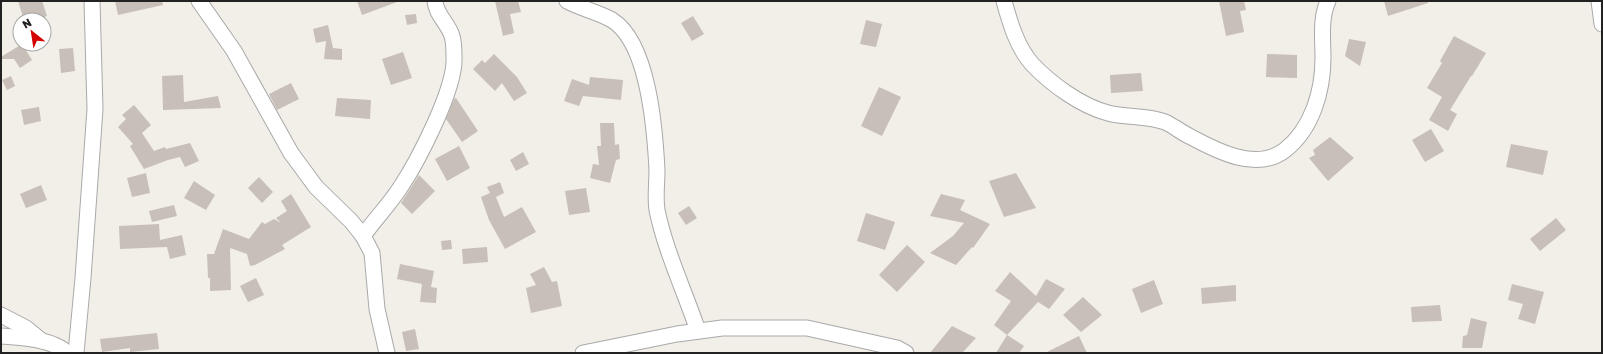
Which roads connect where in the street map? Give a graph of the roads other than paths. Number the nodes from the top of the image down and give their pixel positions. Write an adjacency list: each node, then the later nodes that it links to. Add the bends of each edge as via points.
1 (92, 1): 15 (street, via 95,109)
2 (199, 1): 9 (street, via 234,51 291,153 316,187)
3 (435, 1): 9 (street, via 436,9 452,36 452,78 440,112 416,162 400,189)
4 (568, 1): 11 (street, via 620,26 638,54 648,94 655,142 657,208 664,239)
5 (1004, 1): 6 (street, via 1021,48 1032,64 1085,105 1109,113 1165,122 1219,150 1254,159 1276,156 1305,128 1319,95 1323,60 1322,26 1324,9)
6 (1328, 1)
7 (1598, 1): 8 (street)
8 (1602, 24)
9 (363, 236): 16 (street, via 372,253 377,309)
10 (1, 314): 13 (street, via 26,328)
11 (698, 331): 17 (street); 18 (street, via 722,328 807,328 890,346)
12 (1, 336): 13 (street)
13 (42, 342): 14 (street, via 55,344)
14 (67, 353)
15 (76, 353)
16 (387, 353)
17 (583, 353)
18 (906, 353)

